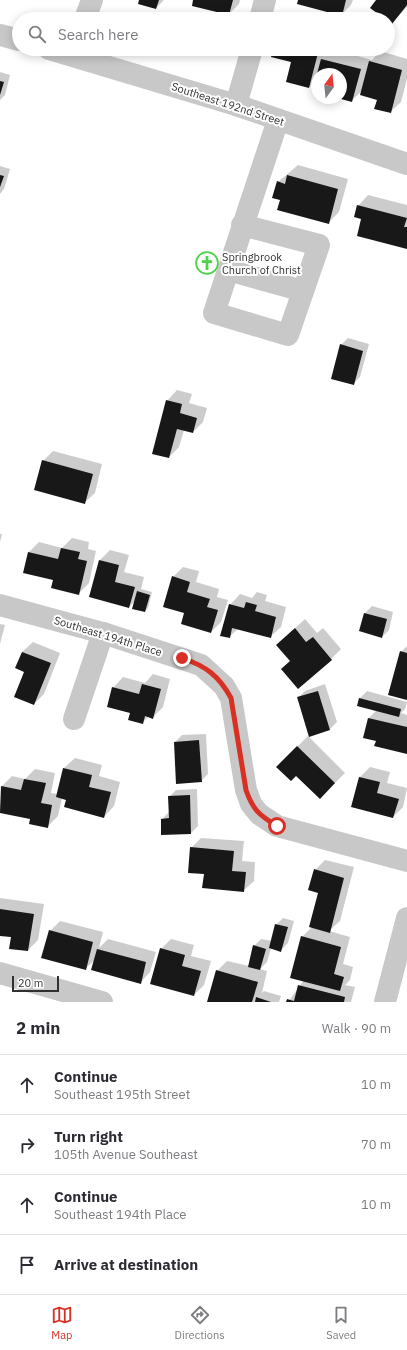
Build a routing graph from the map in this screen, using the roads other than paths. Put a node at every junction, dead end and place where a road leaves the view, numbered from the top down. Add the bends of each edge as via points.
1 (92, 0) edge
2 (266, 0) edge
3 (87, 12) edge
4 (262, 12) edge
5 (0, 34) edge
6 (12, 38) edge
7 (85, 56) edge
8 (250, 56) edge
9 (236, 105) junction
10 (278, 120) junction
11 (407, 164) edge
12 (242, 225) junction
13 (228, 270) junction
14 (303, 291) junction
15 (0, 604) edge
16 (103, 633) junction
17 (74, 719) dead end
18 (407, 861) edge
19 (407, 918) edge
20 (0, 973) edge
21 (102, 1002) edge
22 (385, 1002) edge

1 - 3 street
2 - 4 street
5 - 6 street
7 - 9 street, Southeast 192nd Street
8 - 9 street
9 - 10 street, Southeast 192nd Street
10 - 11 street, Southeast 192nd Street
10 - 12 street
12 - 13 street
12 - 14 street via 319,245
13 - 14 street
13 - 14 street via 214,313 288,335
15 - 16 street, Southeast 194th Place
16 - 17 street
16 - 18 street, Southeast 194th Place via 201,664 224,686 231,698 246,790 251,804 259,814 277,826 299,833
19 - 22 street
20 - 21 street

